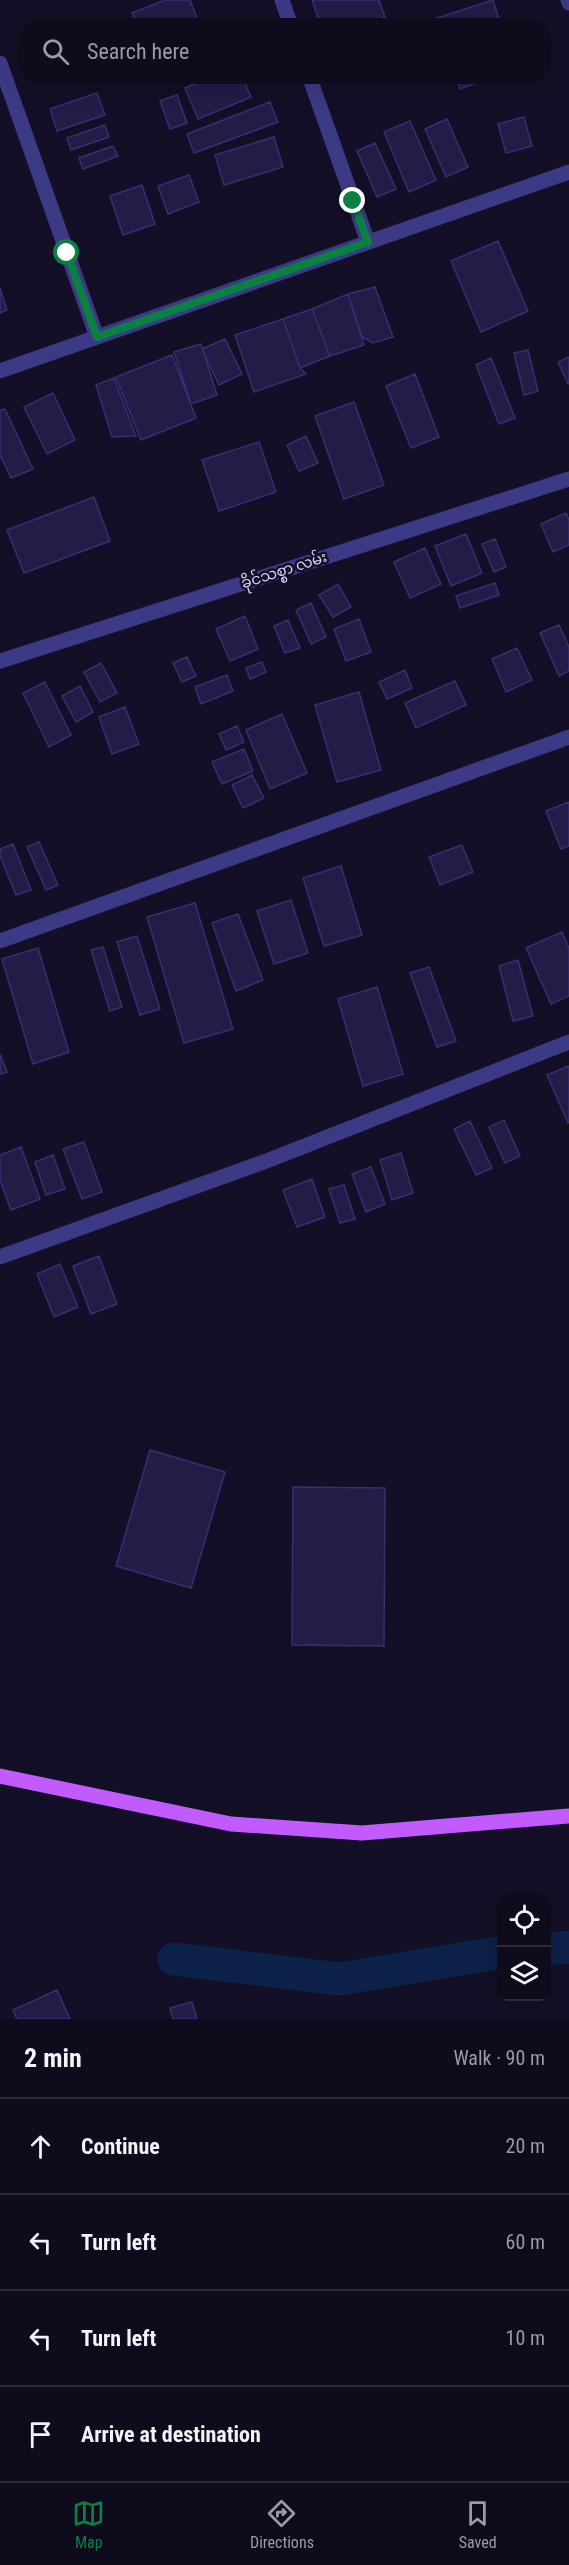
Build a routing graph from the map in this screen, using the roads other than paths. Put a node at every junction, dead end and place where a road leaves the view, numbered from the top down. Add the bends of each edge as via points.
1 (282, 0) edge
2 (288, 18) edge
3 (0, 63) edge
4 (312, 84) edge
5 (569, 172) edge
6 (368, 242) junction
7 (97, 337) junction
8 (0, 371) edge
9 (569, 479) edge
10 (0, 661) edge
11 (569, 737) edge
12 (0, 941) edge
13 (569, 1042) edge
14 (0, 1257) edge
15 (0, 1776) edge
16 (569, 1816) edge

1 - 2 street
3 - 7 street
4 - 6 street
5 - 6 street
6 - 7 street
7 - 8 street
9 - 10 street, ခိုင်သစ္စာ လမ်း
11 - 12 street
13 - 14 street via 269,1160
15 - 16 main road via 243,1825 362,1833

